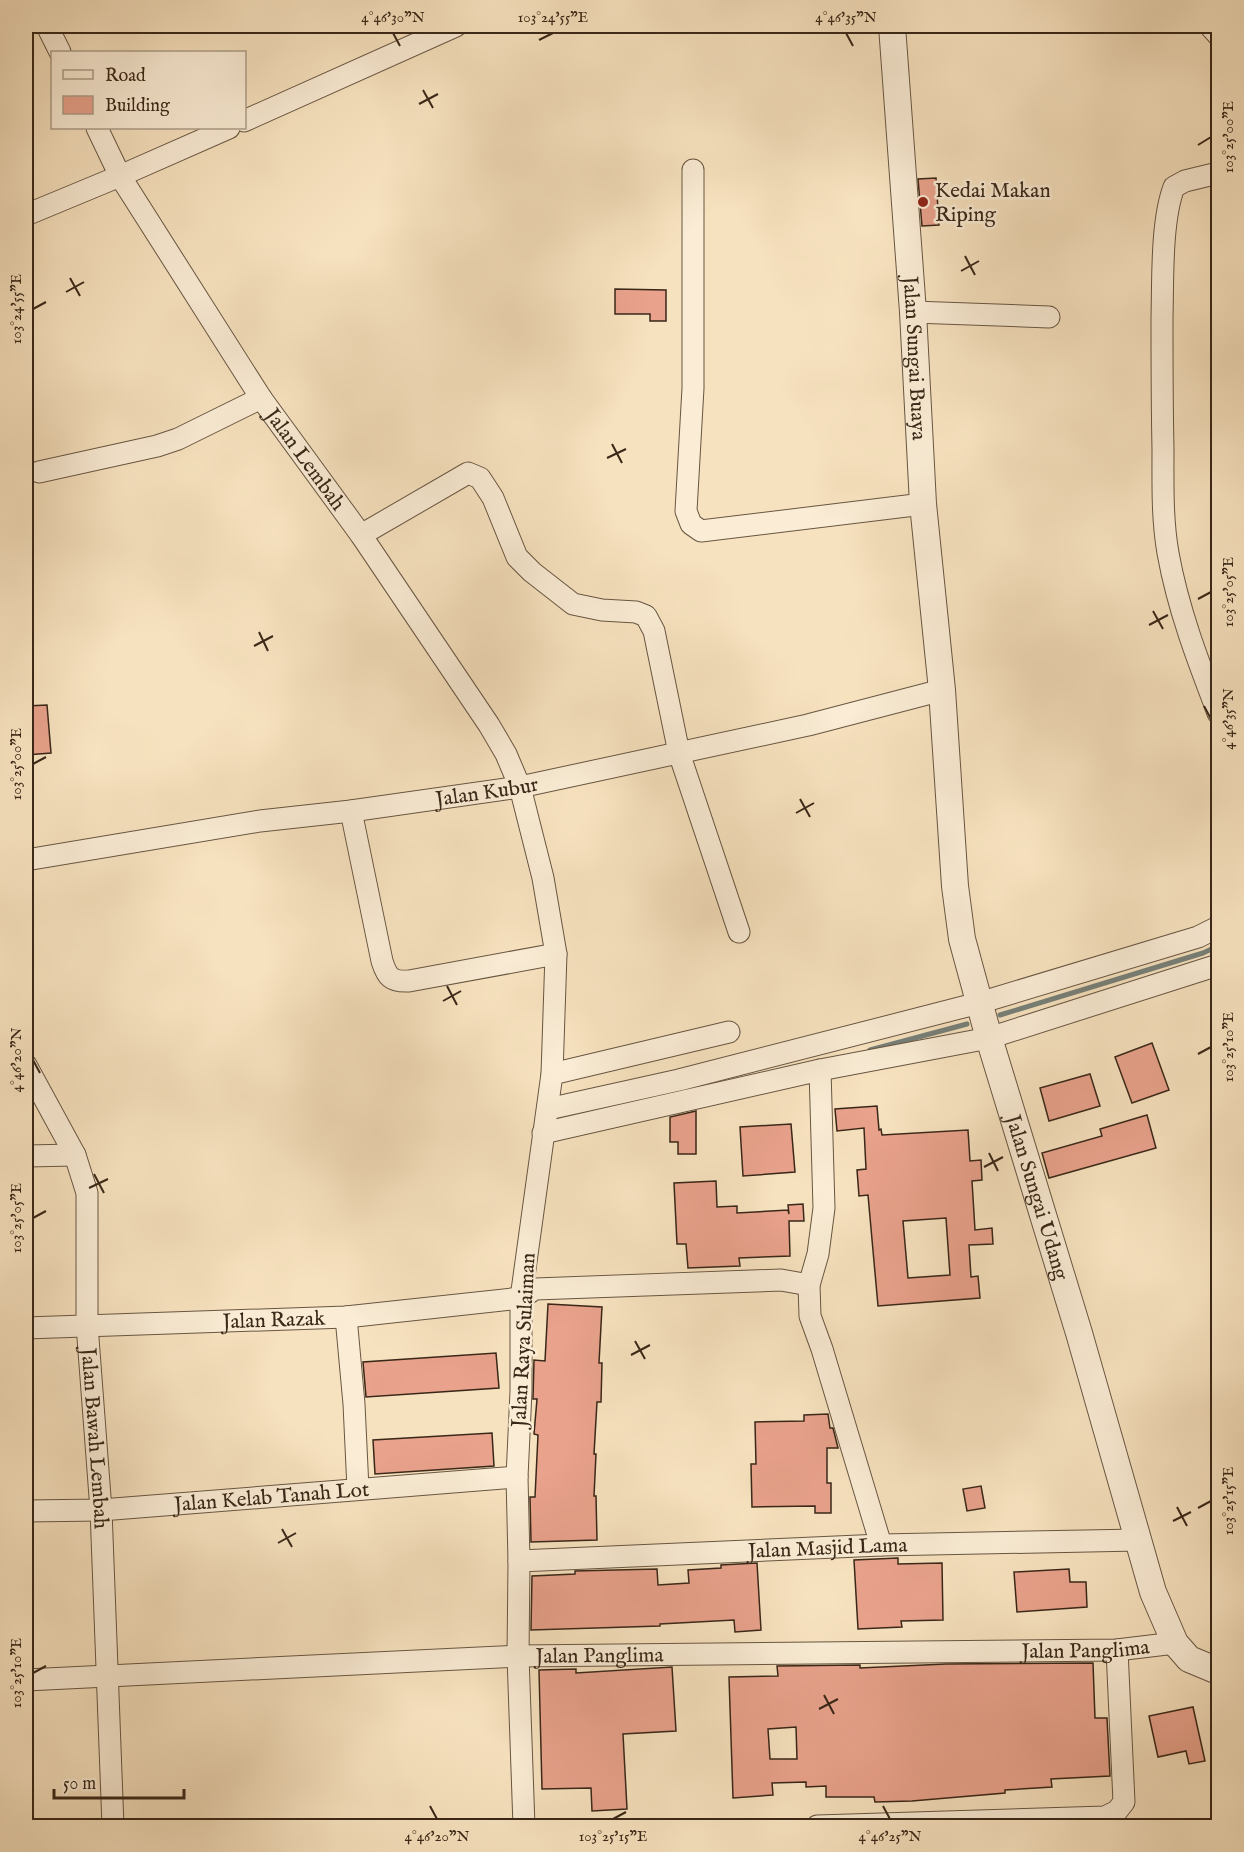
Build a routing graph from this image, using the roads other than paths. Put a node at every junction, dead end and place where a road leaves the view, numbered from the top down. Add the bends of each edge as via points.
1 (47, 26) edge
2 (456, 26) edge
3 (892, 26) edge
4 (1210, 26) edge
5 (1218, 35) edge
6 (60, 51) edge
7 (246, 119) edge
8 (97, 129) edge
9 (227, 129) edge
10 (693, 170) dead end
11 (1218, 173) edge
12 (120, 176) junction
13 (26, 215) edge
14 (913, 312) junction
15 (1049, 317) dead end
16 (261, 398) junction
17 (39, 472) dead end
18 (923, 504) junction
19 (361, 535) junction
20 (942, 690) junction
21 (1218, 713) edge
22 (679, 753) junction
23 (520, 787) junction
24 (351, 811) junction
25 (26, 860) edge
26 (1218, 927) edge
27 (739, 932) dead end
28 (556, 954) junction
29 (1218, 965) edge
30 (979, 1003) junction
31 (729, 1032) dead end
32 (989, 1038) junction
33 (670, 1046) junction
34 (26, 1065) edge
35 (820, 1070) junction
36 (552, 1074) junction
37 (679, 1080) junction
38 (548, 1109) junction
39 (543, 1133) junction
40 (75, 1155) junction
41 (26, 1156) edge
42 (809, 1285) junction
43 (521, 1298) junction
44 (346, 1317) junction
45 (87, 1325) junction
46 (26, 1328) edge
47 (517, 1478) junction
48 (358, 1489) junction
49 (100, 1510) junction
50 (26, 1511) edge
51 (1138, 1540) junction
52 (881, 1545) junction
53 (519, 1561) junction
54 (1175, 1642) junction
55 (1117, 1650) junction
56 (518, 1656) junction
57 (1218, 1671) edge
58 (106, 1677) junction
59 (26, 1680) edge
60 (113, 1827) edge
61 (524, 1827) edge
62 (817, 1827) edge

1 - 6 street
2 - 7 street
3 - 14 street, Jalan Sungai Buaya
4 - 5 street
8 - 12 street, Jalan Lembah
9 - 12 street
10 - 18 street via 693,388 686,511 691,524 701,531
11 - 21 street via 1174,187 1168,201 1162,346 1163,514 1168,552 1192,647
12 - 13 street
12 - 16 street, Jalan Lembah
14 - 15 street
14 - 18 street, Jalan Sungai Buaya
16 - 17 street via 157,446
16 - 19 street, Jalan Lembah
18 - 20 street, Jalan Sungai Buaya
19 - 22 street via 458,478 468,474 480,478 493,498 517,557 532,573 573,604 646,616 654,632
19 - 23 street, Jalan Lembah via 489,725
20 - 22 street, Jalan Kubur
20 - 30 street, Jalan Sungai Udang via 955,886 962,939
22 - 23 street, Jalan Kubur
22 - 27 street
23 - 24 street, Jalan Kubur
23 - 28 street, Jalan Raya Sulaiman via 543,878
24 - 25 street, Jalan Kubur via 260,821
24 - 28 street via 382,961 386,974 397,982
26 - 30 street via 1198,937
28 - 36 street, Jalan Raya Sulaiman
29 - 32 street
30 - 32 street, Jalan Sungai Udang
30 - 37 street
31 - 33 street
32 - 35 street
32 - 51 street, Jalan Sungai Udang
33 - 36 street
33 - 37 street
34 - 40 street, Jalan Bawah Lembah
35 - 39 street
35 - 42 street via 824,1208
36 - 38 street, Jalan Raya Sulaiman
37 - 38 street
38 - 39 street, Jalan Raya Sulaiman
39 - 43 street, Jalan Raya Sulaiman
40 - 41 street
40 - 45 street, Jalan Bawah Lembah via 87,1192
42 - 43 street, Jalan Razak via 781,1280 535,1289
42 - 52 street via 810,1316
43 - 44 street, Jalan Razak
43 - 47 street, Jalan Raya Sulaiman
44 - 45 street, Jalan Razak
44 - 48 street
45 - 46 street, Jalan Razak
45 - 49 street, Jalan Bawah Lembah
47 - 48 street, Jalan Kelab Tanah Lot
47 - 53 street, Jalan Raya Sulaiman
48 - 49 street, Jalan Kelab Tanah Lot
49 - 50 street, Jalan Kelab Tanah Lot
49 - 58 street, Jalan Bawah Lembah
51 - 52 street, Jalan Masjid Lama
51 - 54 street, Jalan Sungai Udang via 1153,1592
52 - 53 street, Jalan Masjid Lama
53 - 56 street, Jalan Raya Sulaiman
54 - 55 street, Jalan Panglima
54 - 57 street, Jalan Sungai Udang via 1189,1659
55 - 56 street, Jalan Panglima
55 - 62 street via 1124,1802 1117,1811 1105,1817
56 - 58 street, Jalan Panglima
56 - 61 street, Jalan Raya Sulaiman
58 - 59 street, Jalan Panglima
58 - 60 street, Jalan Bawah Lembah

